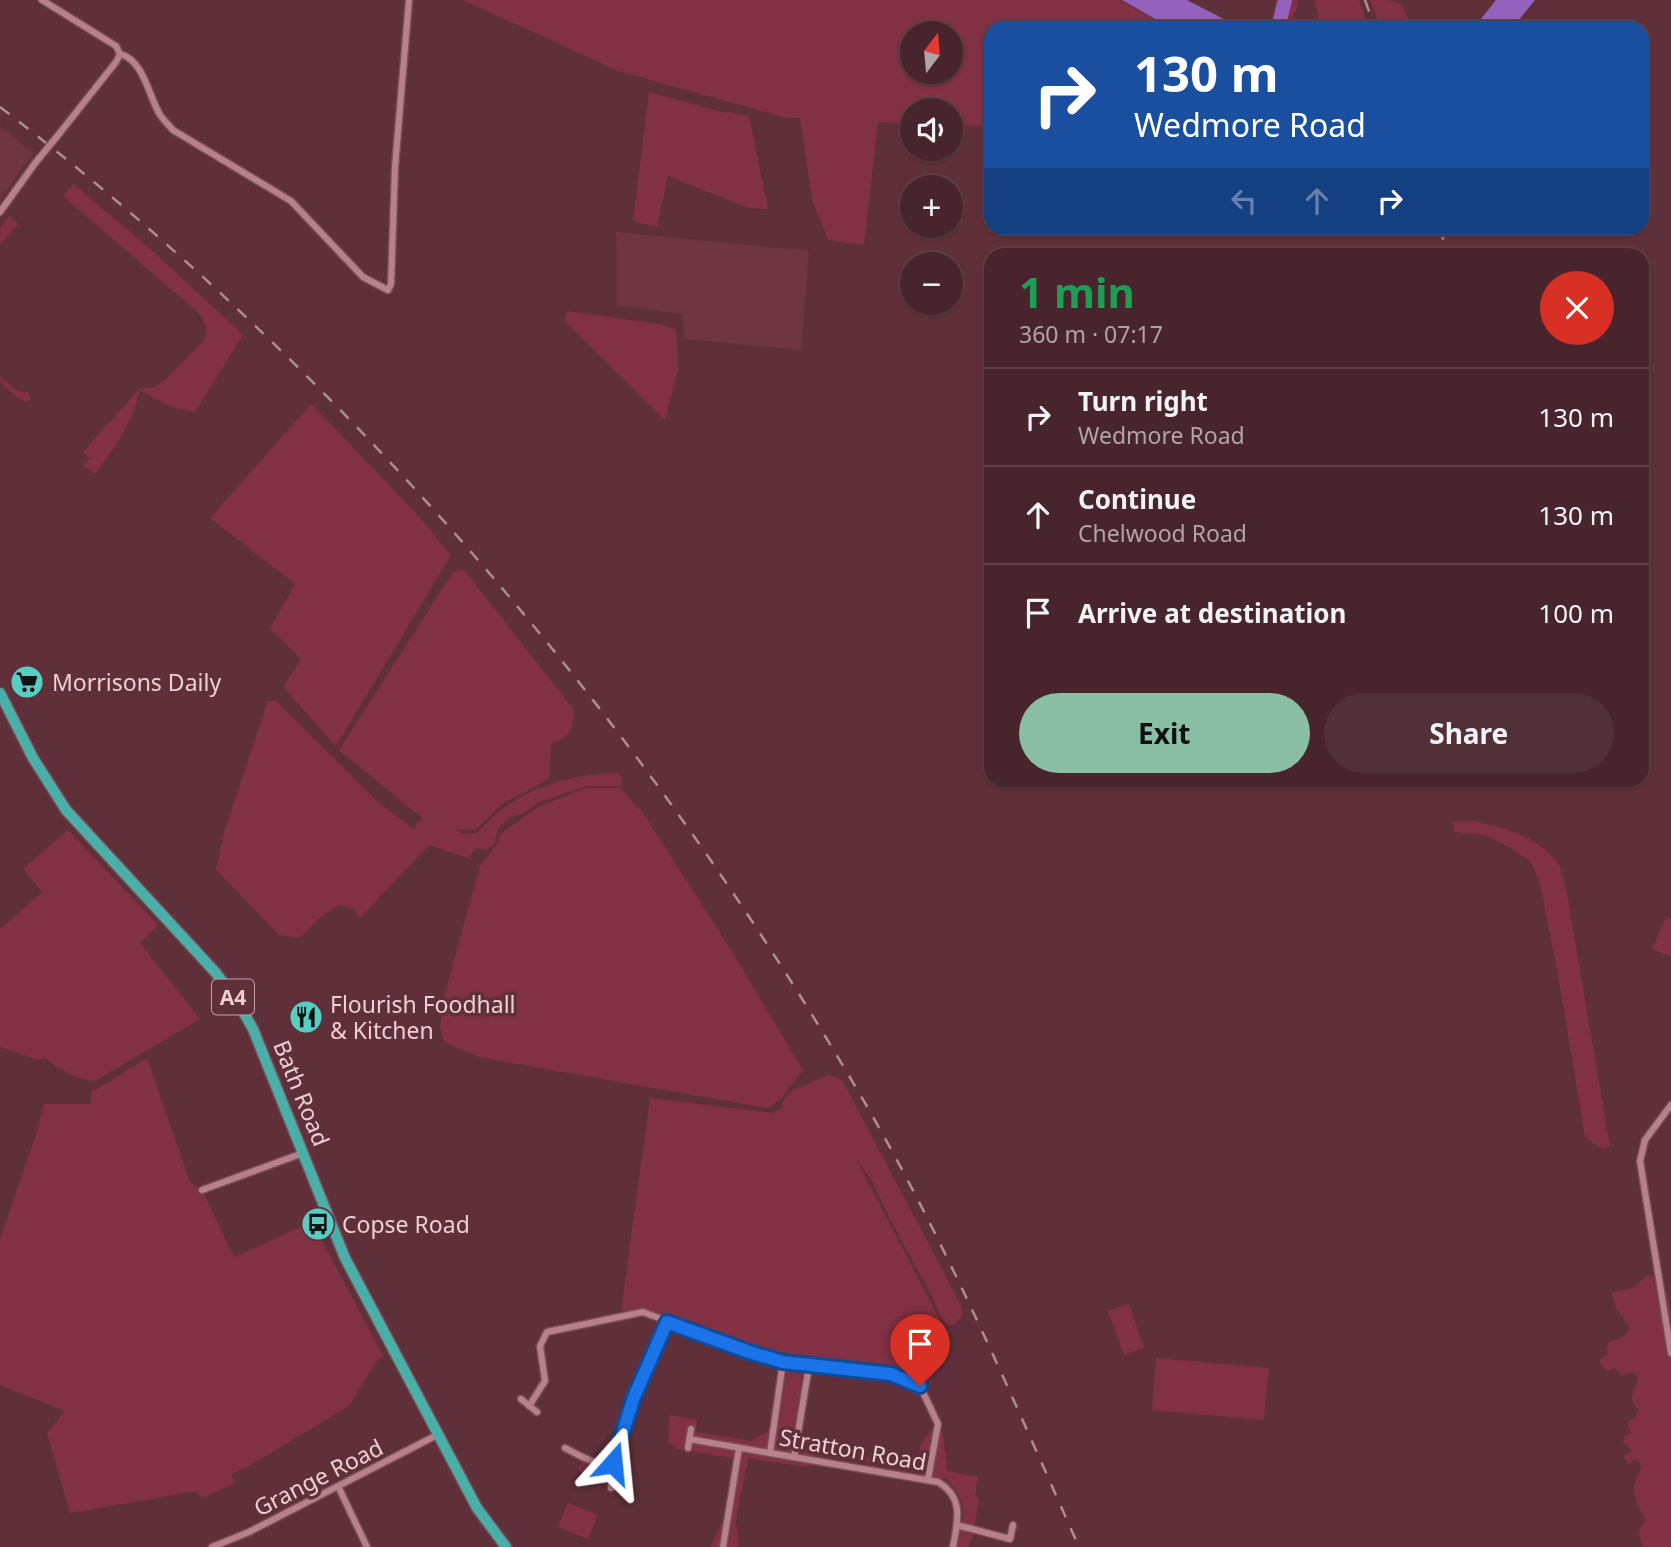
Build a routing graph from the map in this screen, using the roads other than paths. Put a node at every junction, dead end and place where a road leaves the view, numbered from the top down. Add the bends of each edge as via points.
1 (42, 0) edge
2 (409, 0) edge
3 (120, 54) junction
4 (0, 212) edge
5 (0, 693) edge
6 (1671, 1105) edge
7 (303, 1153) junction
8 (202, 1190) dead end
9 (667, 1322) junction
10 (1671, 1353) edge
11 (783, 1362) junction
12 (809, 1366) junction
13 (521, 1399) dead end
14 (529, 1406) junction
15 (537, 1412) dead end
16 (691, 1429) dead end
17 (439, 1434) junction
18 (689, 1439) junction
19 (688, 1447) dead end
20 (565, 1448) dead end
21 (739, 1448) junction
22 (770, 1453) junction
23 (794, 1457) junction
24 (613, 1463) junction
25 (928, 1479) junction
26 (338, 1486) junction
27 (611, 1488) dead end
28 (957, 1525) junction
29 (1013, 1525) dead end
30 (212, 1547) edge
31 (367, 1547) edge
32 (506, 1547) edge
33 (723, 1547) edge
34 (953, 1547) edge

1 - 3 street via 116,46
2 - 3 street via 388,290 363,277 291,201 173,130 160,116 137,65 130,56
3 - 4 street, bridge
5 - 7 highway, Bath Road / A4 via 66,810 237,1001 254,1029
6 - 10 street via 1645,1140 1640,1161
7 - 8 street
7 - 17 highway, Bath Road / A4 via 345,1258
9 - 11 street
9 - 14 street via 643,1312 547,1332 540,1346 545,1381
9 - 24 street via 634,1397
11 - 12 street
11 - 22 street
12 - 23 street
12 - 25 street via 891,1374 920,1386 938,1429
13 - 14 street
14 - 15 street
16 - 18 street
17 - 26 street, Grange Road
17 - 32 highway, Bath Road / A4 via 477,1508
18 - 19 street
18 - 21 street, Stratton Road
20 - 24 street via 594,1461
21 - 22 street, Stratton Road
21 - 33 street
22 - 23 street, Stratton Road
23 - 25 street, Stratton Road
24 - 27 street
25 - 28 street, Stratton Road via 945,1486 955,1498
26 - 30 street, Grange Road
26 - 31 street
28 - 29 street via 1010,1539
28 - 34 street, Stratton Road

